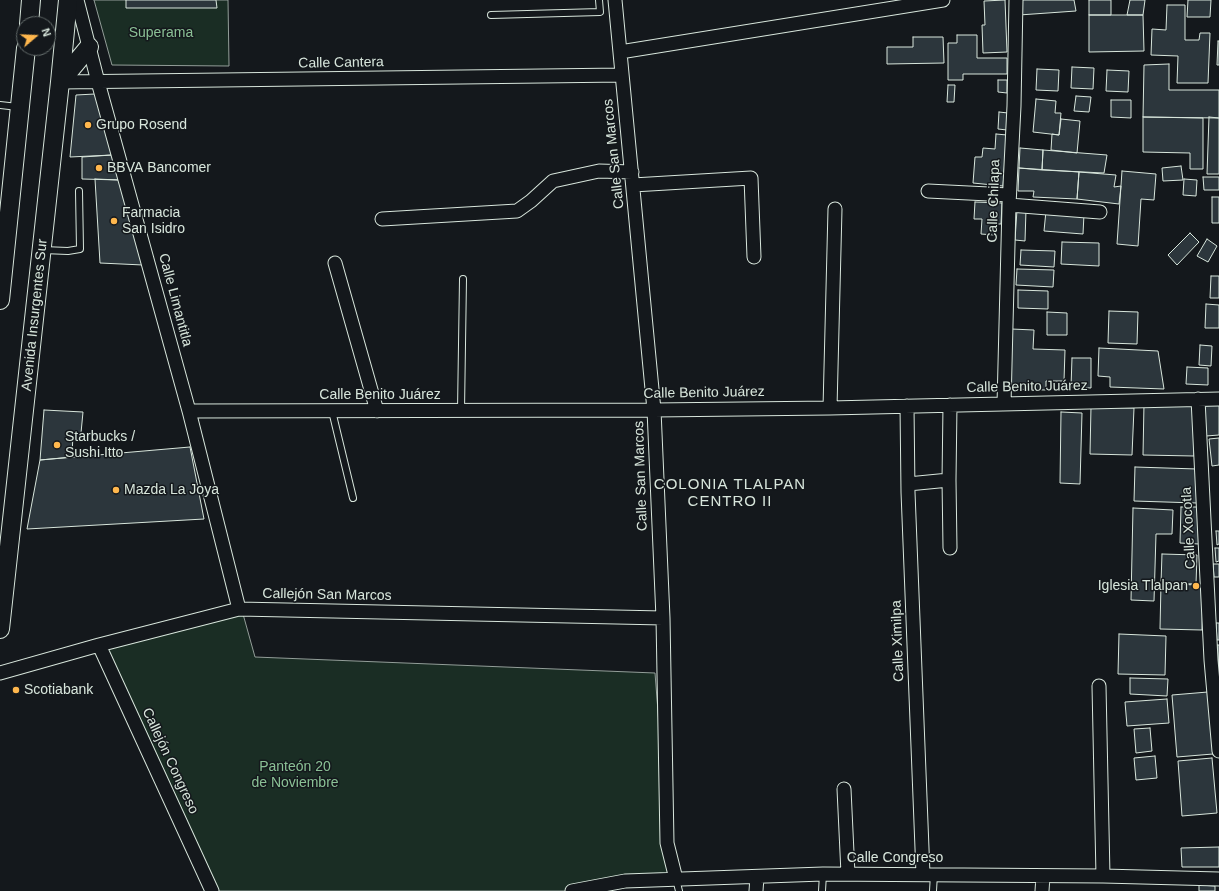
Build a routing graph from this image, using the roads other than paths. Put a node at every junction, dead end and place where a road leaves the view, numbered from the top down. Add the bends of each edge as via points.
1 (31, 0) edge
2 (68, 0) edge
3 (78, 0) edge
4 (599, 0) edge
5 (616, 0) edge
6 (943, 0) edge
7 (1016, 0) edge
8 (491, 15) dead end
9 (30, 16) edge
10 (89, 47) junction
11 (620, 52) junction
12 (25, 56) edge
13 (622, 76) junction
14 (60, 82) junction
15 (98, 82) junction
16 (0, 105) edge
17 (20, 107) junction
18 (632, 178) junction
19 (79, 191) dead end
20 (928, 191) dead end
21 (1009, 200) junction
22 (835, 209) dead end
23 (1100, 212) dead end
24 (382, 219) dead end
25 (42, 250) junction
26 (754, 257) dead end
27 (335, 263) dead end
28 (463, 279) dead end
29 (1, 291) edge
30 (1198, 399) junction
31 (1219, 399) edge
32 (1004, 404) junction
33 (950, 405) junction
34 (907, 406) junction
35 (830, 408) junction
36 (461, 410) junction
37 (654, 410) junction
38 (189, 411) junction
39 (332, 411) junction
40 (377, 411) junction
41 (949, 480) junction
42 (908, 484) junction
43 (353, 498) dead end
44 (950, 548) dead end
45 (239, 609) junction
46 (662, 618) junction
47 (0, 629) edge
48 (99, 645) junction
49 (0, 673) edge
50 (1099, 686) dead end
51 (1219, 751) edge
52 (844, 789) dead end
53 (822, 874) junction
54 (848, 874) junction
55 (929, 874) junction
56 (757, 876) junction
57 (1043, 876) junction
58 (1103, 876) junction
59 (1219, 879) edge
60 (678, 885) edge
61 (212, 891) edge
62 (572, 891) edge
63 (756, 891) edge
64 (822, 891) edge
65 (933, 891) edge
66 (1042, 891) edge

1 - 9 main road
2 - 14 main road, Avenida Insurgentes Sur
3 - 10 street, Calle Limantitla
4 - 8 lane via 600,12
5 - 11 street, Calle San Marcos
6 - 11 street
7 - 21 street, Calle Chilapa
10 - 14 main road
10 - 15 street, Calle Limantitla
11 - 13 street, Calle San Marcos
12 - 17 main road
13 - 15 street, Calle Cantera
13 - 18 street, Calle San Marcos
14 - 15 street, Calle Cantera
14 - 25 main road, Avenida Insurgentes Sur
15 - 38 street, Calle Limantitla
16 - 17 lane
17 - 29 main road
18 - 24 street via 599,171 553,181 517,211
18 - 26 street via 751,178
18 - 37 street, Calle San Marcos
19 - 25 lane via 80,249
20 - 21 street
21 - 23 street
21 - 32 street, Calle Chilapa
22 - 35 street
25 - 47 main road, Avenida Insurgentes Sur
27 - 40 street
28 - 36 lane
30 - 31 street, Calle Benito Juárez
30 - 32 street, Calle Benito Juárez
30 - 51 street, Calle Xocotla
32 - 33 street, Calle Benito Juárez
33 - 34 street, Calle Benito Juárez
33 - 41 street
34 - 35 street, Calle Benito Juárez
34 - 42 street, Calle Ximilpa
35 - 37 street, Calle Benito Juárez
36 - 37 street, Calle Benito Juárez
36 - 40 street, Calle Benito Juárez
37 - 46 street, Calle San Marcos
38 - 39 street, Calle Benito Juárez
38 - 45 street, Calle Limantitla
39 - 40 street, Calle Benito Juárez
39 - 43 lane
41 - 42 street
41 - 44 street
42 - 55 street, Calle Ximilpa
45 - 46 street, Callejón San Marcos
45 - 48 street, Callejón San Marcos
46 - 60 street, Calle San Marcos via 667,843
48 - 49 street, Callejón San Marcos
48 - 61 street, Callejón Congreso
50 - 58 street
52 - 54 street
53 - 54 street, Calle Congreso
53 - 56 street, Calle Congreso
53 - 64 lane
54 - 55 street, Calle Congreso
55 - 57 street, Calle Congreso
55 - 65 lane
56 - 60 street, Calle Congreso
56 - 63 street
57 - 58 street, Calle Congreso
57 - 66 street
58 - 59 street, Calle Congreso
60 - 62 street, Calle Congreso via 625,881

